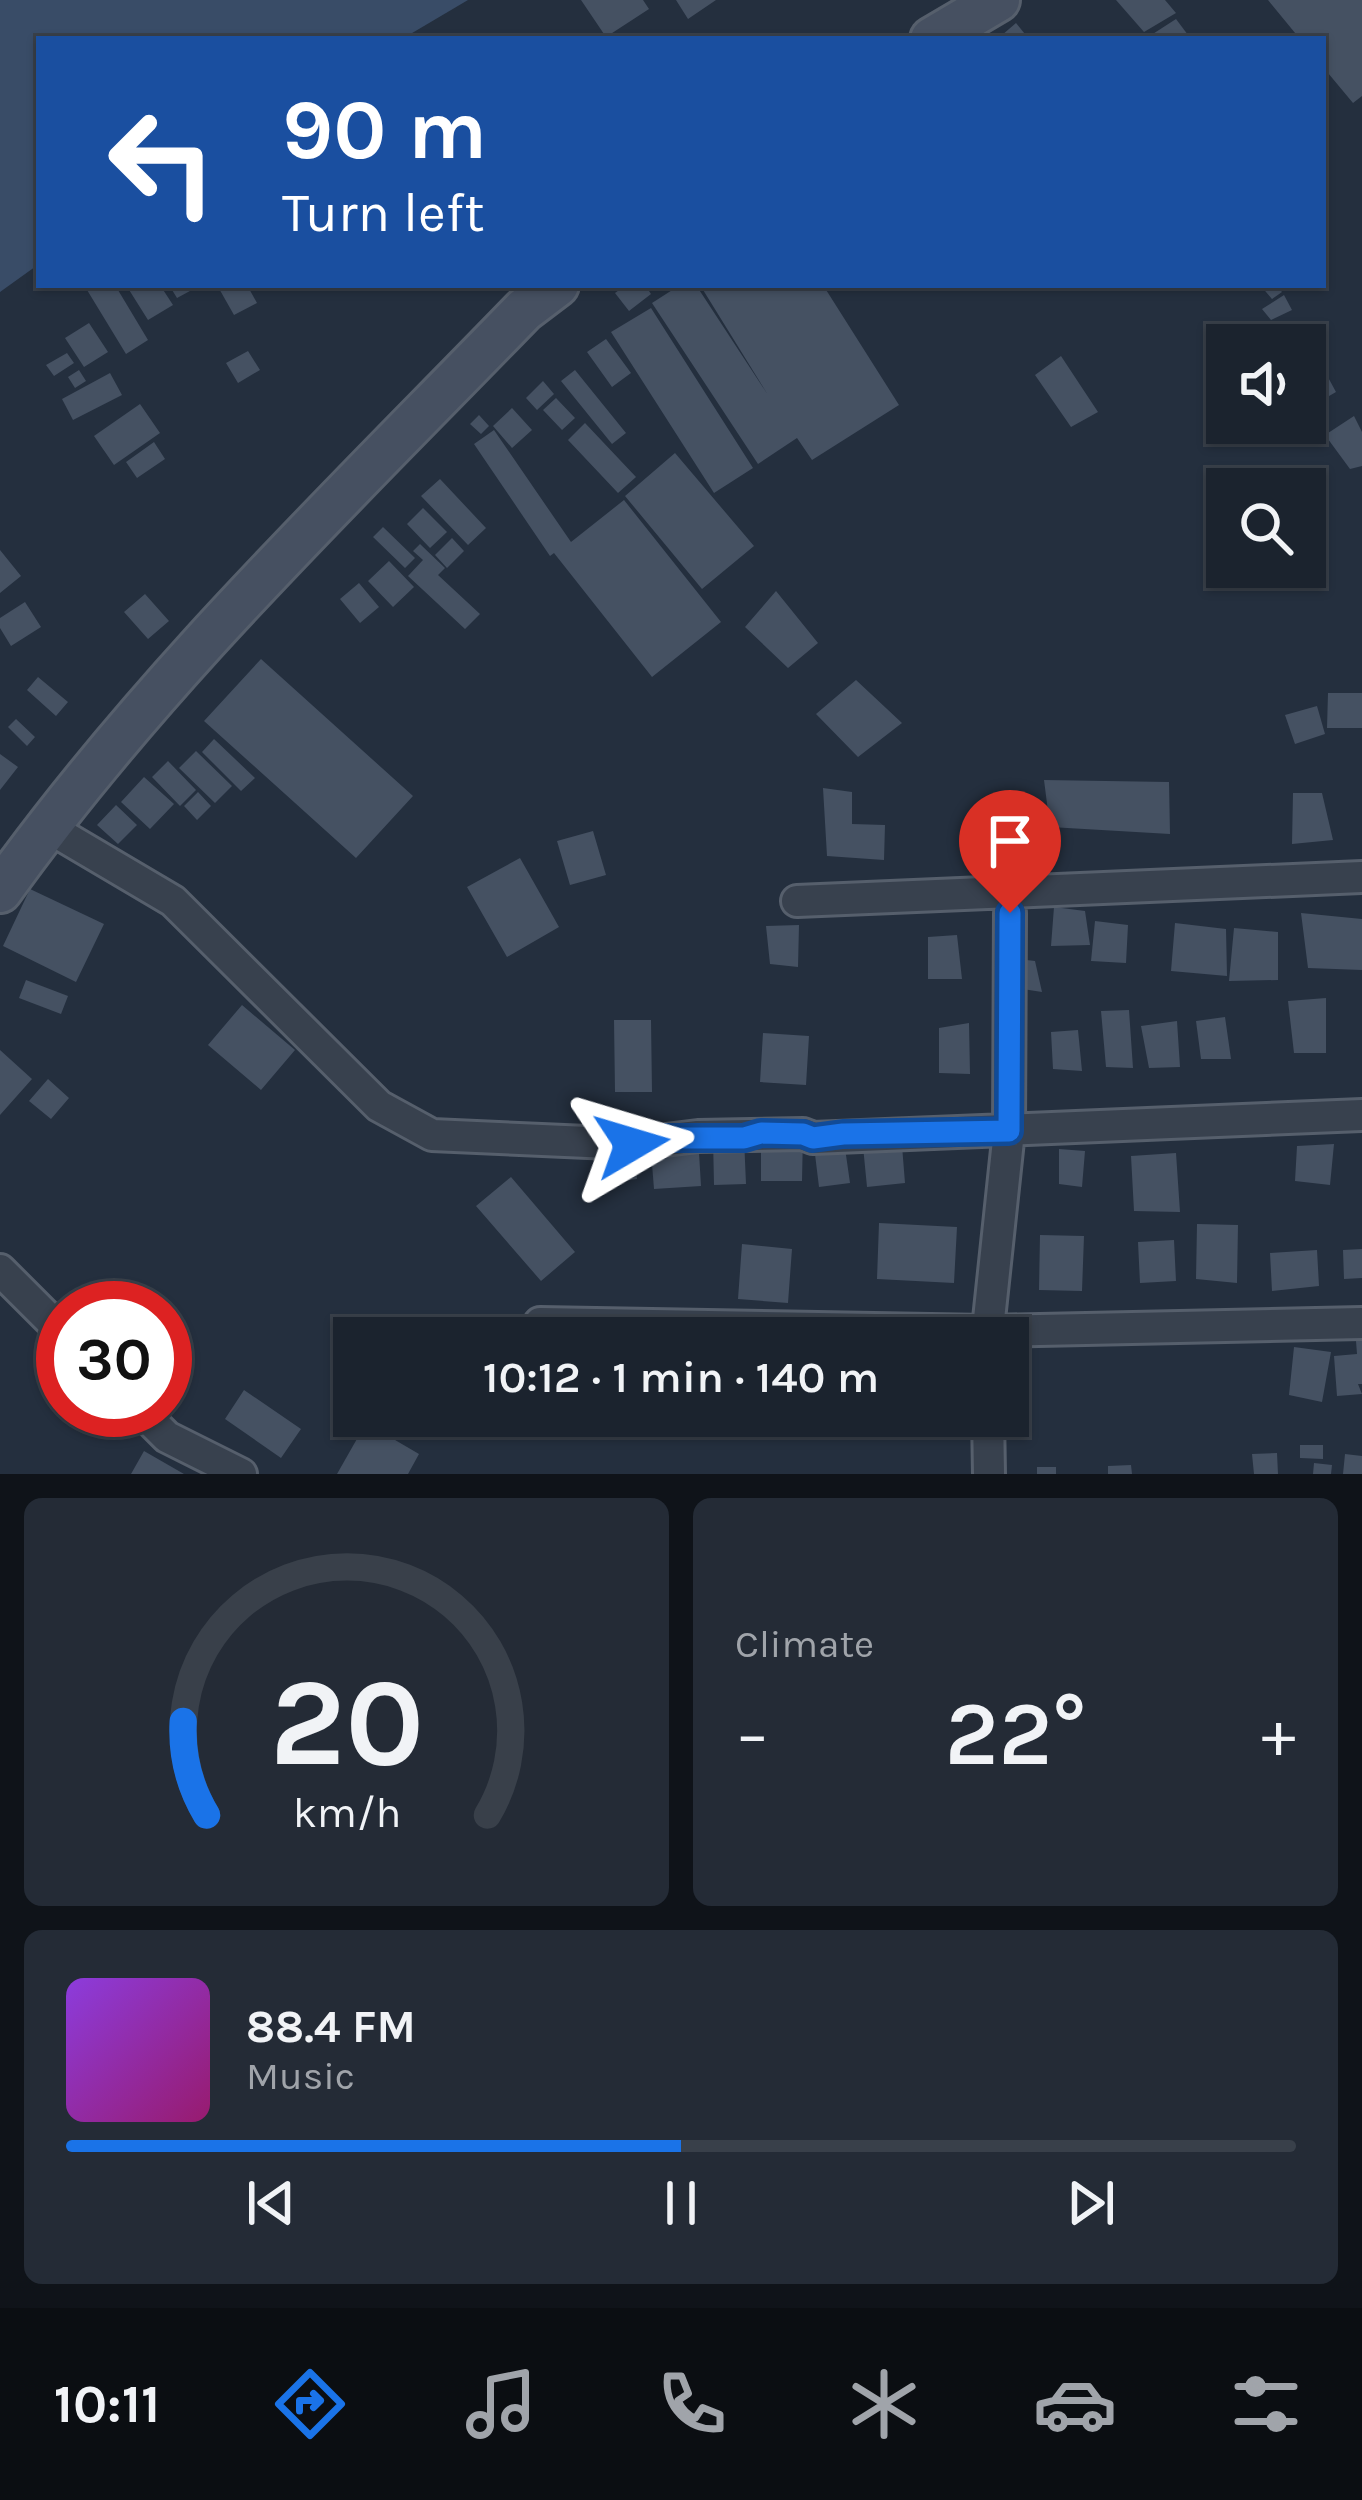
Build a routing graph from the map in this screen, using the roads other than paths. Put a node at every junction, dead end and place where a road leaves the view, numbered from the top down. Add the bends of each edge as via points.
1 (998, 0) edge
2 (937, 36) edge
3 (553, 288) edge
4 (46, 826) junction
5 (1362, 877) edge
6 (0, 891) edge
7 (797, 901) dead end
8 (1010, 913) dead end
9 (1362, 1115) edge
10 (1009, 1131) junction
11 (0, 1270) edge
12 (36, 1306) edge
13 (989, 1317) edge
14 (1362, 1323) edge
15 (1029, 1333) edge
16 (167, 1437) edge
17 (988, 1437) edge
18 (241, 1474) edge
19 (989, 1474) edge

1 - 2 street
3 - 4 street via 200,645
4 - 6 street
4 - 10 street via 173,901 379,1106 432,1135 632,1144 761,1133
5 - 7 street
8 - 10 street
9 - 10 street
10 - 13 street
11 - 12 street
14 - 15 street
16 - 18 street
17 - 19 street

